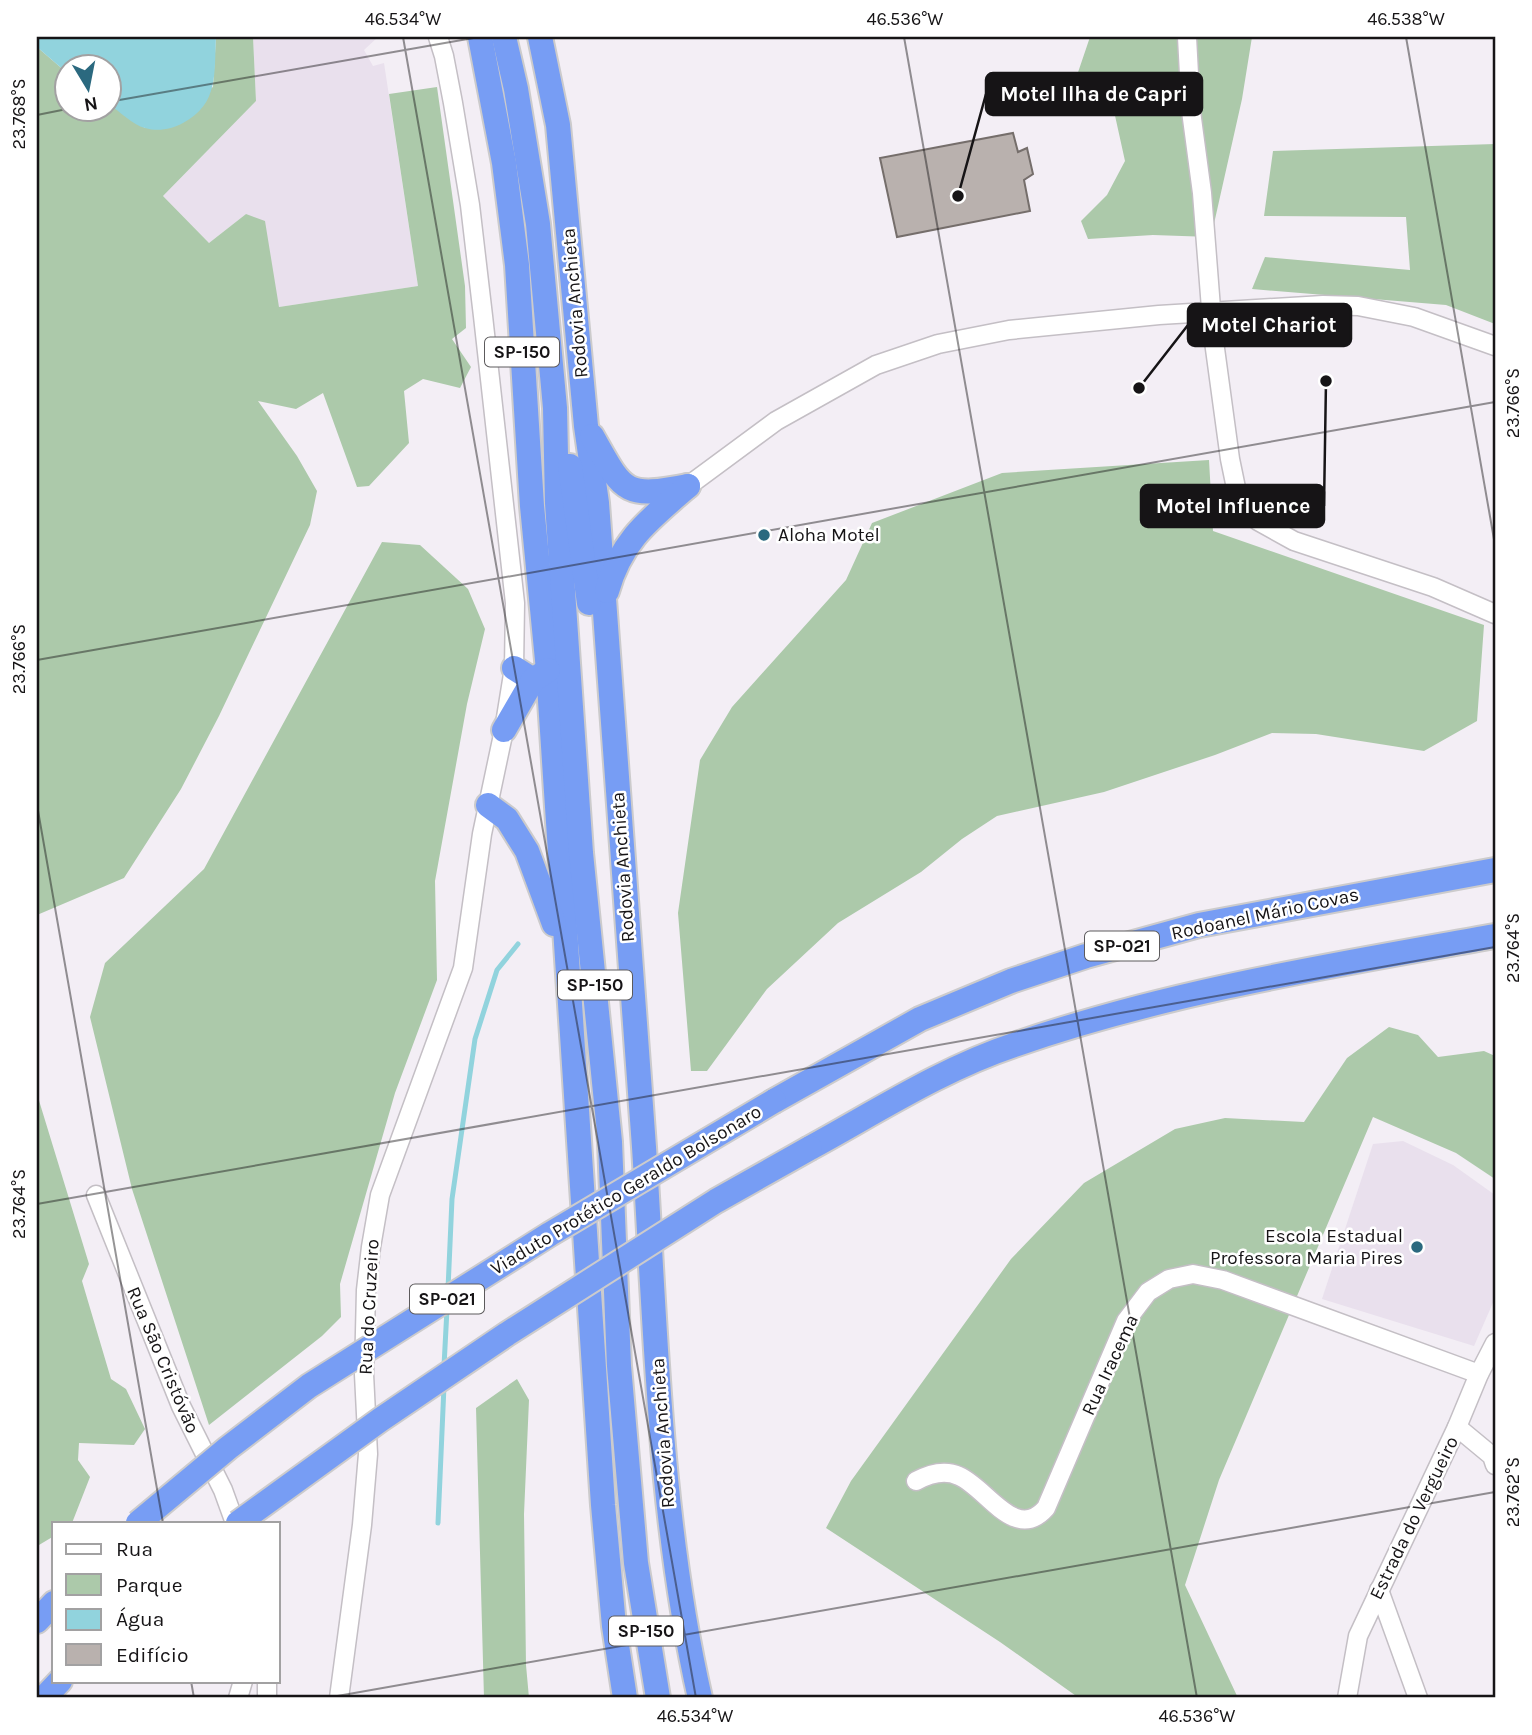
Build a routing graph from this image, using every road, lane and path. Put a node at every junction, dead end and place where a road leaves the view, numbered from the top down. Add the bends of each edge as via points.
1 (438, 37) edge
2 (480, 37) edge
3 (504, 37) edge
4 (540, 37) edge
5 (1187, 37) edge
6 (1213, 313) junction
7 (1495, 346) edge
8 (555, 408) junction
9 (586, 426) junction
10 (688, 486) junction
11 (604, 606) junction
12 (1495, 614) edge
13 (532, 673) junction
14 (611, 695) junction
15 (505, 730) joint
16 (488, 805) junction
17 (1495, 870) edge
18 (1495, 936) edge
19 (567, 979) junction
20 (774, 1101) joint
21 (96, 1195) dead end
22 (1495, 1343) edge
23 (1479, 1374) junction
24 (1457, 1427) junction
25 (1494, 1459) edge
26 (916, 1481) dead end
27 (139, 1522) edge
28 (237, 1522) edge
29 (238, 1522) edge
30 (1379, 1590) junction
31 (52, 1605) edge
32 (37, 1621) edge
33 (339, 1698) edge
34 (625, 1698) edge
35 (658, 1698) edge
36 (700, 1698) edge
37 (1347, 1698) edge
38 (1418, 1698) edge

1 - 13 street via 453,103 480,288 515,603
2 - 13 highway, SP-150 via 504,163 517,265 532,506
3 - 8 highway, Rodovia Anchieta / SP-150 via 538,224
4 - 9 highway, Rodovia Anchieta / SP-150 via 558,125
5 - 6 street
6 - 7 street via 1358,306 1415,317
6 - 10 street via 1009,330 938,344 876,365 824,393 776,421
6 - 12 street via 1236,488 1258,521 1294,541 1433,587
8 - 14 highway via 566,442 594,635
8 - 35 highway, Rodovia Anchieta / SP-150 via 580,840 610,1142 622,1404 636,1563
9 - 10 highway via 618,479 628,487 645,493
9 - 11 highway, Rodovia Anchieta / SP-150
10 - 11 highway via 628,543 612,575
11 - 14 highway, Rodovia Anchieta / SP-150
13 - 15 highway
13 - 19 highway, SP-150
14 - 36 highway, Rodovia Anchieta / SP-150 via 667,1498
15 - 16 street, Rua do Cruzeiro
16 - 19 highway via 507,820 527,851 553,919
16 - 33 street, Rua do Cruzeiro via 463,968 380,1195 371,1247 364,1374 368,1454
17 - 20 highway, Rodoanel Mário Covas / SP-021 via 1199,925 1074,960 920,1019
18 - 29 highway, bridge via 1176,998 1012,1045 943,1075 716,1200 507,1334
19 - 34 highway, SP-150 via 603,1505
20 - 27 highway, Viaduto Protético Geraldo Bolsonaro / SP-021, bridge via 550,1234 309,1386
21 - 28 street, Rua São Cristóvão via 181,1406
22 - 23 street, Estrada do Vergueiro
23 - 24 street, Estrada do Vergueiro
23 - 26 street, Rua Iracema via 1223,1280 1193,1274 1169,1279 1148,1292 1126,1321 1039,1517 1013,1518 959,1476 944,1472
24 - 25 street
24 - 30 street, Estrada do Vergueiro
30 - 37 street, Estrada do Vergueiro via 1357,1636
30 - 38 street
31 - 32 highway

